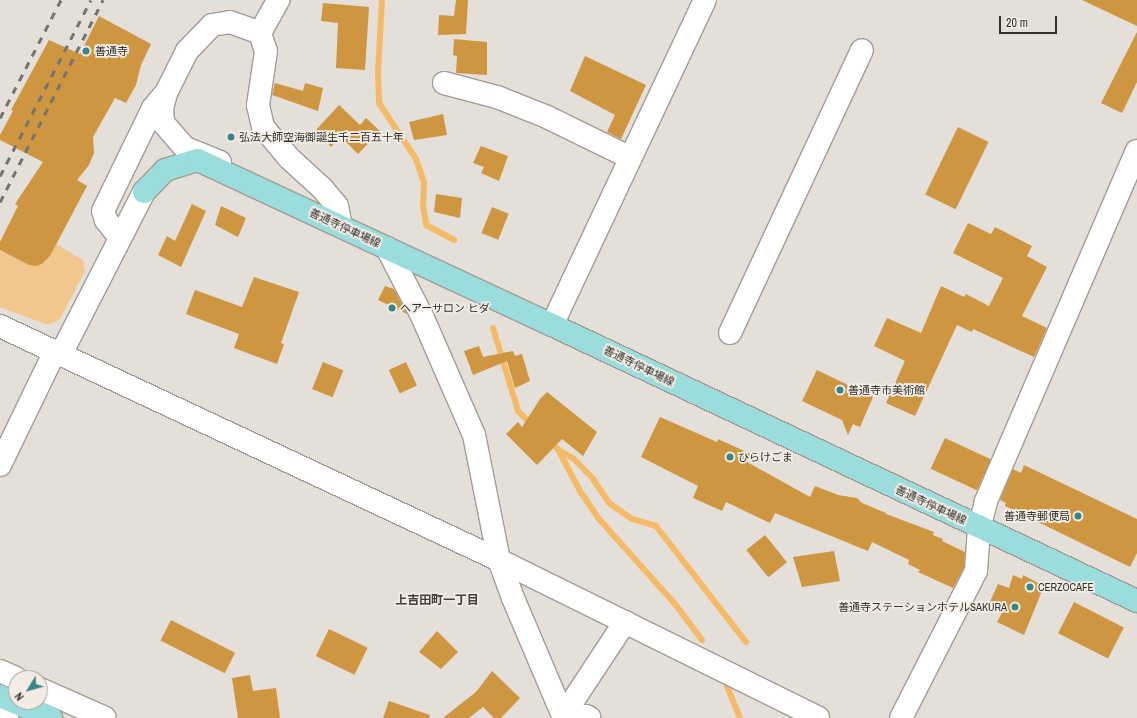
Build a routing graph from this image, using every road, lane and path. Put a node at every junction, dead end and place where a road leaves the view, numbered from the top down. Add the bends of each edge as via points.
1 (278, 0) edge
2 (705, 0) edge
3 (260, 33) junction
4 (862, 50) dead end
5 (444, 83) dead end
6 (166, 93) junction
7 (1137, 151) edge
8 (631, 158) junction
9 (304, 172) junction
10 (231, 176) junction
11 (144, 192) joint
12 (289, 202) junction
13 (341, 226) junction
14 (120, 238) junction
15 (387, 248) junction
16 (552, 325) junction
17 (0, 326) edge
18 (730, 333) dead end
19 (58, 353) junction
20 (0, 465) edge
21 (979, 528) junction
22 (499, 560) junction
23 (1137, 601) edge
24 (625, 622) junction
25 (48, 692) edge
26 (0, 696) edge
27 (0, 715) edge
28 (46, 716) edge
29 (564, 717) edge
30 (7, 718) edge
31 (105, 718) edge
32 (590, 718) edge
33 (818, 718) edge
34 (901, 718) edge

1 - 3 street
2 - 8 street
3 - 6 street via 230,22 212,25 188,51
3 - 9 street via 266,50 258,105 263,127
4 - 18 street
5 - 8 street via 497,97 540,114
6 - 10 street via 162,109 166,128 185,148 221,163
6 - 14 street via 153,108 103,211 106,220
7 - 21 street via 986,501
8 - 16 street
9 - 12 street via 305,189
9 - 13 street via 337,206
10 - 11 main road, 善通寺停車場線 via 198,160 165,170
10 - 12 main road, 善通寺停車場線
11 - 14 street
12 - 13 main road, 善通寺停車場線
13 - 15 main road, 善通寺停車場線
14 - 19 street
15 - 16 main road, 善通寺停車場線
15 - 22 street via 422,316 474,435
16 - 21 main road, 善通寺停車場線
17 - 19 street
19 - 20 street
19 - 22 street
21 - 23 main road, 善通寺停車場線
21 - 34 street via 976,571
22 - 24 street
22 - 29 street
24 - 29 street
24 - 33 street
25 - 31 street
26 - 28 main road
27 - 30 street
29 - 32 street

